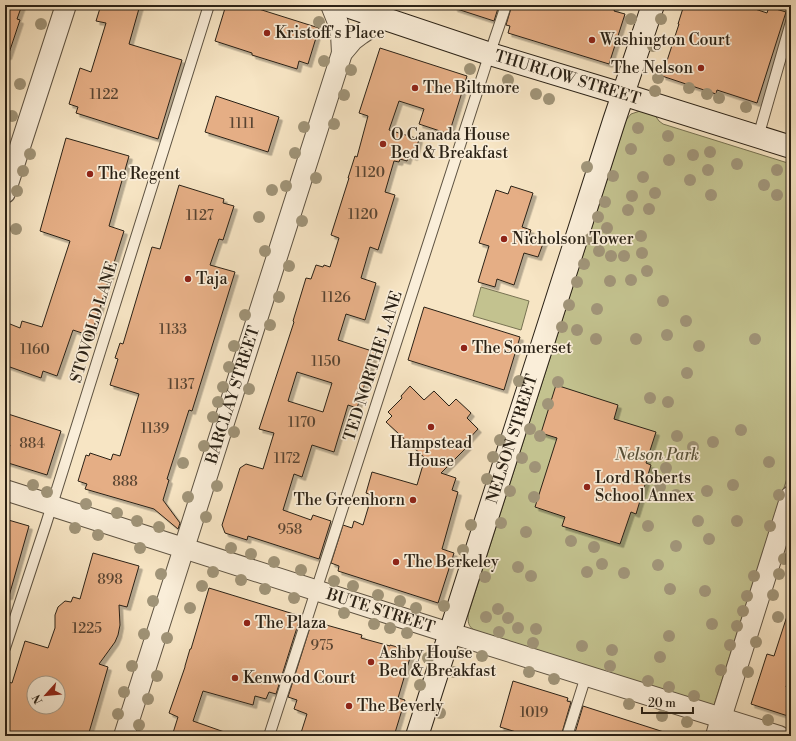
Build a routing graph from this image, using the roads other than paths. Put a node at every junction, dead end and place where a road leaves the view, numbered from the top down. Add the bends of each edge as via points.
1 (66, 5) edge
2 (209, 5) edge
3 (331, 5) edge
4 (506, 5) edge
5 (653, 5) edge
6 (353, 6) edge
7 (385, 18) junction
8 (791, 22) edge
9 (342, 54) junction
10 (490, 54) junction
11 (622, 94) junction
12 (758, 137) junction
13 (791, 147) edge
14 (5, 193) edge
15 (5, 490) edge
16 (791, 496) edge
17 (50, 505) junction
18 (184, 548) junction
19 (316, 590) junction
20 (450, 633) junction
21 (5, 648) edge
22 (586, 676) junction
23 (718, 727) edge
24 (124, 736) edge
25 (269, 736) edge
26 (417, 736) edge
27 (567, 736) edge
28 (779, 736) edge

1 - 14 street
2 - 17 lane, STOVOLD LANE
3 - 9 street, BARCLAY STREET via 341,34
4 - 10 lane, TED NORTHE LANE
5 - 11 street, NELSON STREET
6 - 7 street, THURLOW STREET
7 - 9 street, BARCLAY STREET via 353,40
7 - 10 street, THURLOW STREET
8 - 12 lane
9 - 18 street, BARCLAY STREET
10 - 11 street, THURLOW STREET
10 - 19 lane, TED NORTHE LANE
11 - 12 street, THURLOW STREET
11 - 20 street, NELSON STREET
12 - 13 street, THURLOW STREET
15 - 17 street, BUTE STREET
16 - 23 street
17 - 18 street, BUTE STREET
17 - 21 lane, STOVOLD LANE
18 - 19 street, BUTE STREET
18 - 24 street, BARCLAY STREET
19 - 20 street, BUTE STREET
19 - 25 lane, TED NORTHE LANE
20 - 22 street, BUTE STREET
20 - 26 street, NELSON STREET
22 - 23 street, BUTE STREET
22 - 27 lane
23 - 28 street, BUTE STREET

